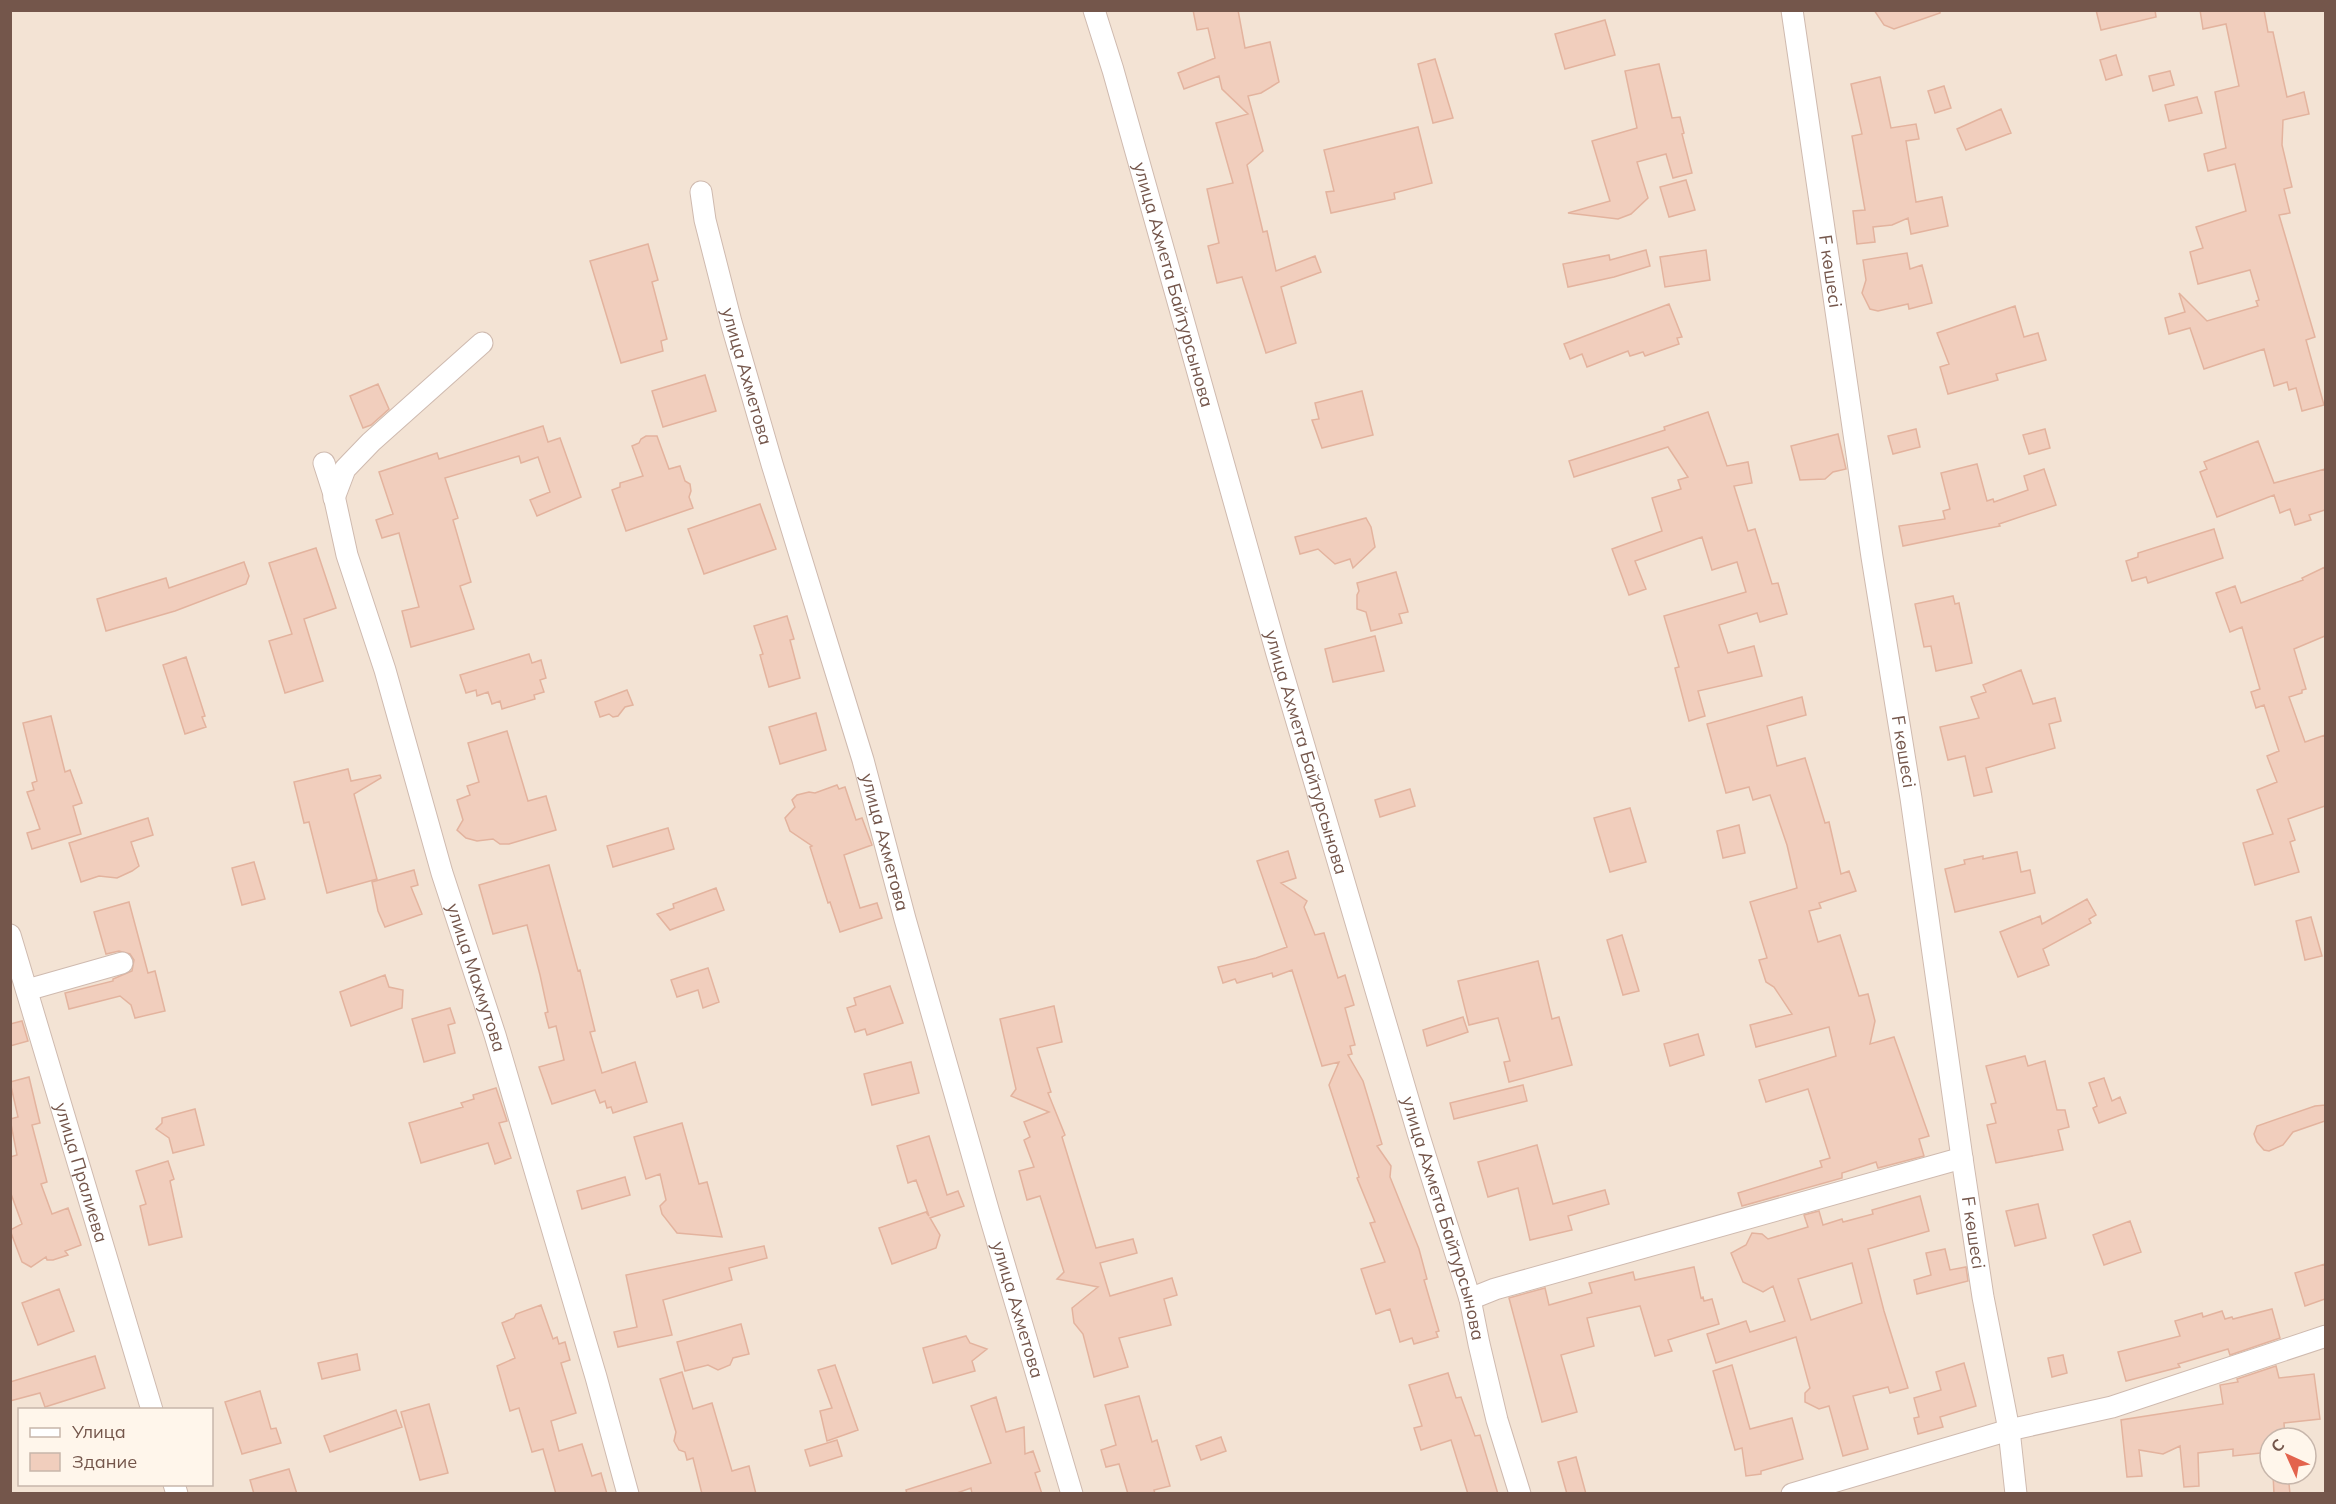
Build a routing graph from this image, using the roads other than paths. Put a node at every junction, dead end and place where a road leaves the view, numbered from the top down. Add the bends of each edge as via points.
1 (1094, 10) edge
2 (1792, 10) edge
3 (701, 192) dead end
4 (482, 343) dead end
5 (324, 463) dead end
6 (334, 498) junction
7 (10, 935) edge
8 (122, 963) dead end
9 (27, 990) junction
10 (1962, 1158) junction
11 (1470, 1299) junction
12 (2325, 1336) edge
13 (151, 1408) edge
14 (2009, 1430) junction
15 (628, 1494) edge
16 (1072, 1494) edge
17 (1520, 1494) edge
18 (1792, 1494) edge
19 (2016, 1494) edge

1 - 11 street, улица Ахмета Байтурсынова via 1277,654
2 - 10 street, F көшесі
3 - 16 street, улица Ахметова via 731,322 863,759 904,919
4 - 6 street via 345,469
5 - 6 street, улица Махмутова
6 - 15 street, улица Махмутова via 347,555 495,1035
7 - 9 street, улица Пралиева
8 - 9 street
9 - 13 street, улица Пралиева
10 - 11 street via 1636,1248
10 - 14 street, F көшесі
11 - 17 street, улица Ахмета Байтурсынова via 1497,1420
12 - 14 street via 2112,1407
14 - 18 street
14 - 19 street, F көшесі

